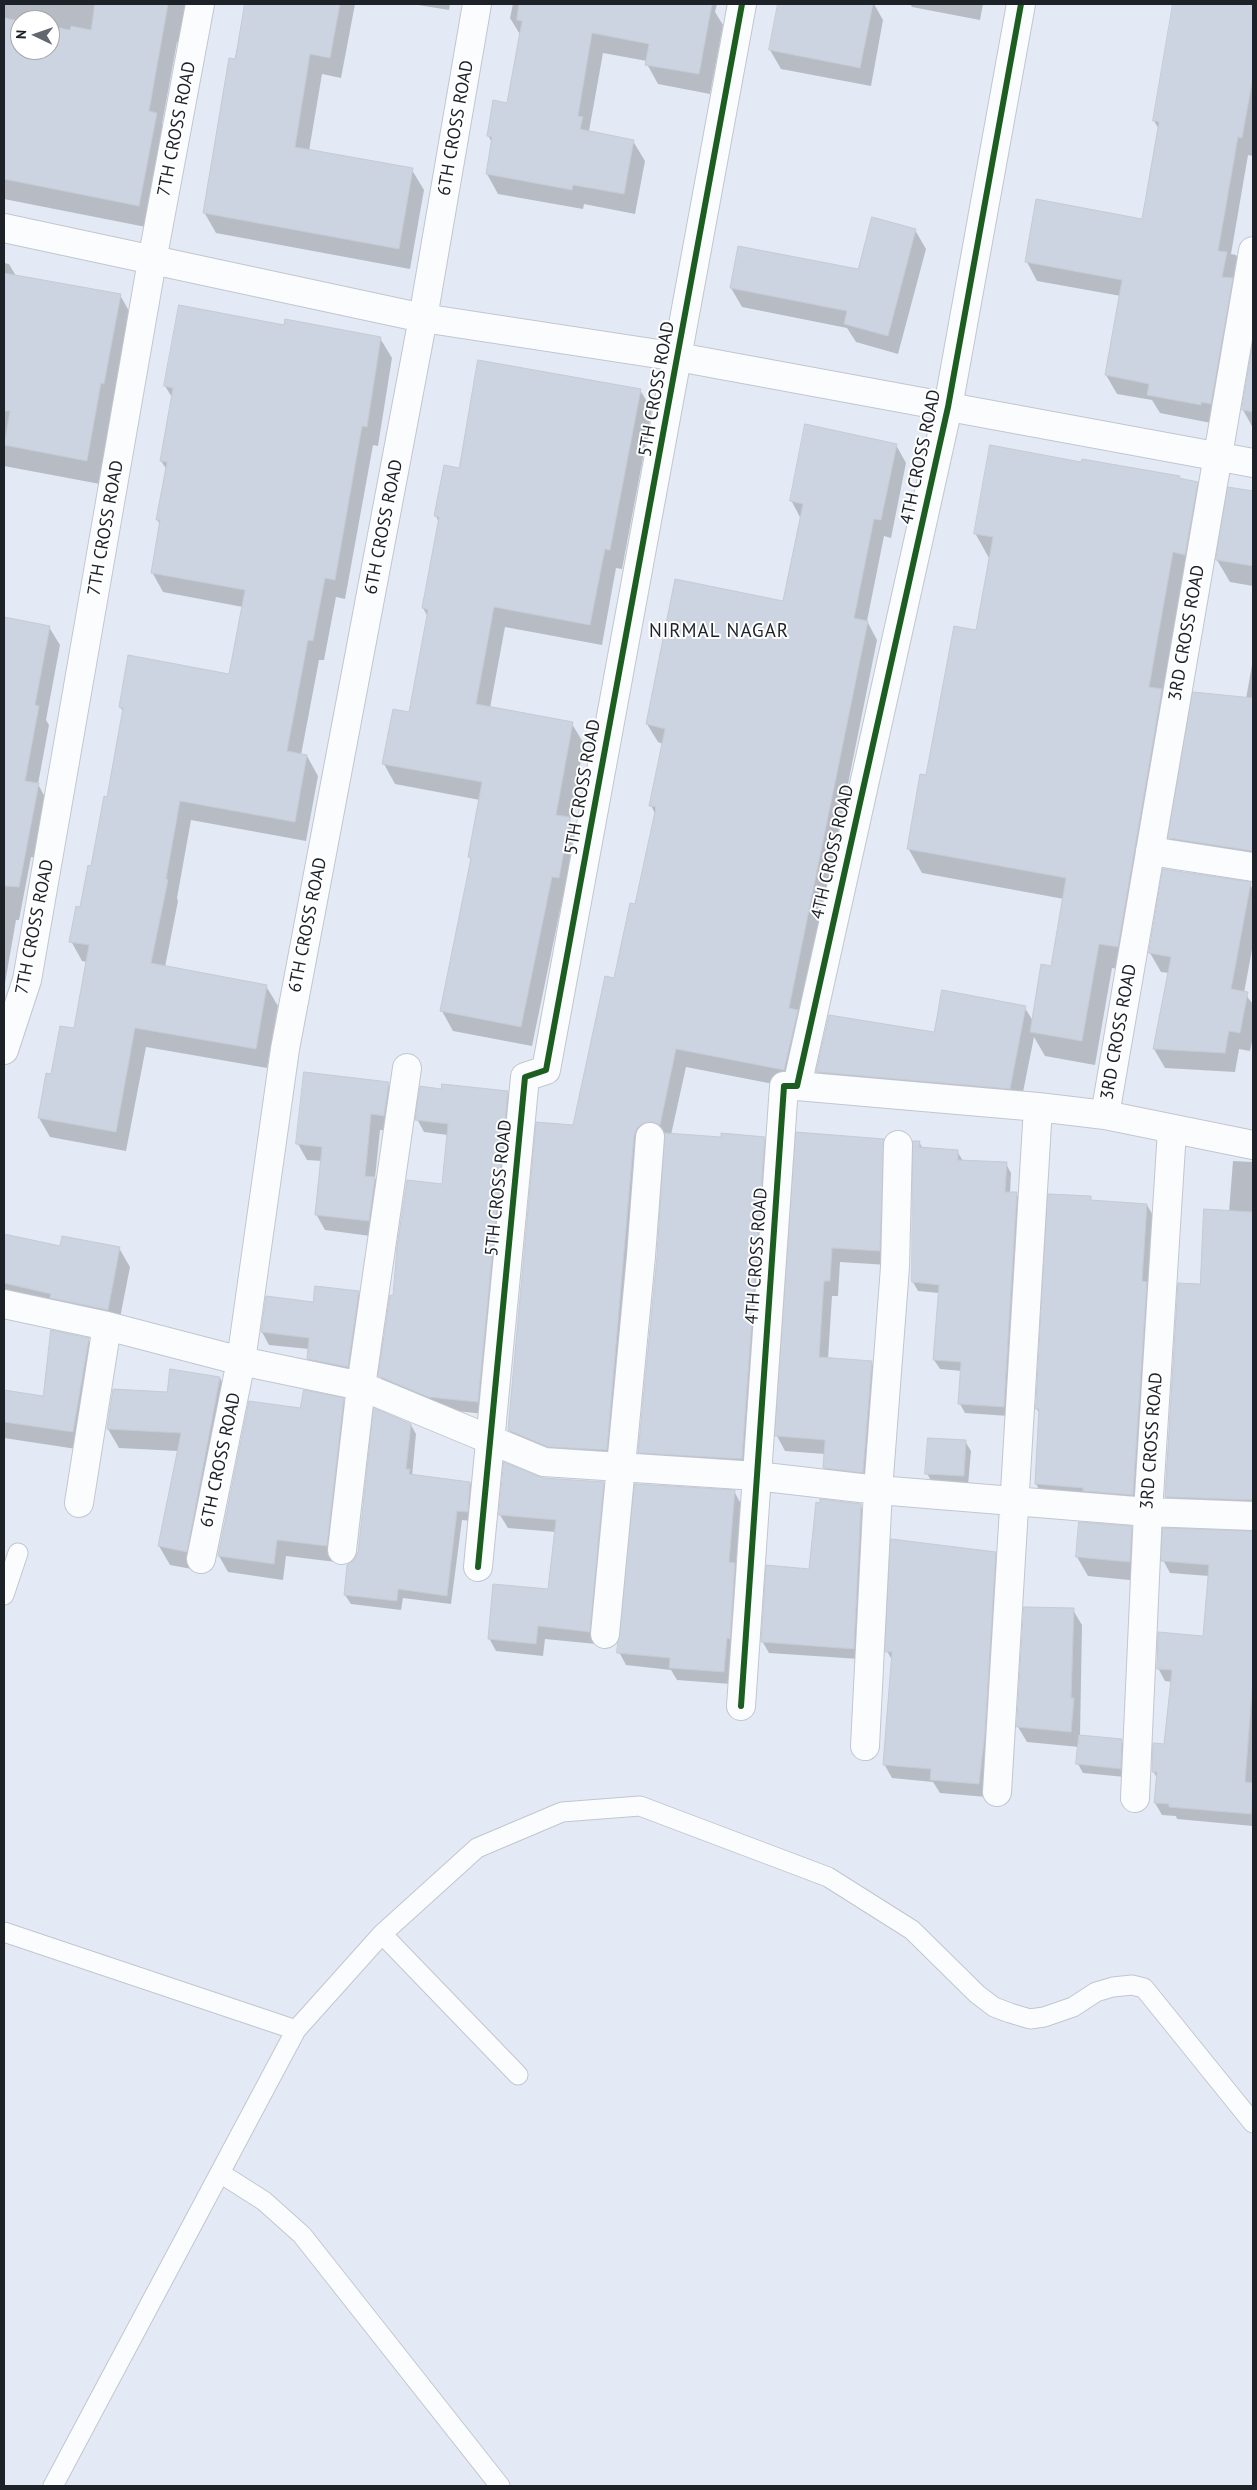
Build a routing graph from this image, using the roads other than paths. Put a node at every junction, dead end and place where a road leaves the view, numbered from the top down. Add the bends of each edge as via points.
1 (200, 4) edge
2 (477, 4) edge
3 (742, 4) edge
4 (1021, 4) edge
5 (4, 228) edge
6 (1253, 251) edge
7 (152, 261) junction
8 (423, 318) junction
9 (678, 357) junction
10 (948, 407) junction
11 (1217, 456) junction
12 (1253, 463) edge
13 (1150, 851) junction
14 (1253, 867) edge
15 (4, 1050) edge
16 (407, 1068) dead end
17 (797, 1086) junction
18 (1038, 1107) junction
19 (1105, 1116) junction
20 (1172, 1130) junction
21 (650, 1137) dead end
22 (898, 1144) dead end
23 (1253, 1145) edge
24 (4, 1304) edge
25 (107, 1326) junction
26 (241, 1361) junction
27 (361, 1386) junction
28 (490, 1439) junction
29 (621, 1466) junction
30 (756, 1476) junction
31 (878, 1490) junction
32 (1013, 1501) junction
33 (79, 1503) dead end
34 (1148, 1512) junction
35 (1253, 1516) edge
36 (342, 1550) dead end
37 (18, 1552) dead end
38 (201, 1559) dead end
39 (478, 1567) dead end
40 (4, 1595) edge
41 (605, 1634) dead end
42 (741, 1706) dead end
43 (865, 1746) dead end
44 (998, 1792) dead end
45 (1135, 1798) dead end
46 (4, 1933) edge
47 (382, 1934) junction
48 (296, 2030) junction
49 (518, 2075) dead end
50 (1253, 2123) edge
51 (220, 2173) junction
52 (53, 2486) edge
53 (500, 2486) edge

1 - 7 street, 7TH CROSS ROAD
2 - 8 street, 6TH CROSS ROAD
3 - 9 street, 5TH CROSS ROAD
4 - 10 street, 4TH CROSS ROAD
5 - 7 street
6 - 11 street, 3RD CROSS ROAD
7 - 8 street
7 - 15 street, 7TH CROSS ROAD via 27,980
8 - 9 street
8 - 26 street, 6TH CROSS ROAD via 285,1049
9 - 10 street
9 - 28 street, 5TH CROSS ROAD via 546,1070 525,1076
10 - 11 street
10 - 17 street, 4TH CROSS ROAD
11 - 12 street
11 - 13 street, 3RD CROSS ROAD
13 - 14 street
13 - 19 street, 3RD CROSS ROAD
16 - 27 street
17 - 18 street
17 - 30 street, 4TH CROSS ROAD via 784,1086
18 - 19 street
18 - 32 street
19 - 20 street, 3RD CROSS ROAD
20 - 23 street
20 - 34 street, 3RD CROSS ROAD
21 - 29 street
22 - 31 street via 895,1267
24 - 25 street
25 - 26 street
25 - 33 street
26 - 27 street
26 - 38 street, 6TH CROSS ROAD
27 - 28 street
27 - 36 street
28 - 29 street via 544,1462
28 - 39 street, 5TH CROSS ROAD
29 - 30 street
29 - 41 street
30 - 31 street
30 - 42 street, 4TH CROSS ROAD
31 - 32 street
31 - 43 street
32 - 34 street
32 - 44 street
34 - 35 street
34 - 45 street, 3RD CROSS ROAD
37 - 40 lane
46 - 48 lane
47 - 48 lane
47 - 49 lane
47 - 50 lane via 476,1848 562,1812 640,1806 828,1877 912,1930 977,1994 994,2007 1010,2013 1030,2019 1044,2018 1073,2007 1096,1992 1132,1985 1144,1988
48 - 51 lane
51 - 52 lane
51 - 53 lane via 264,2201 302,2235

